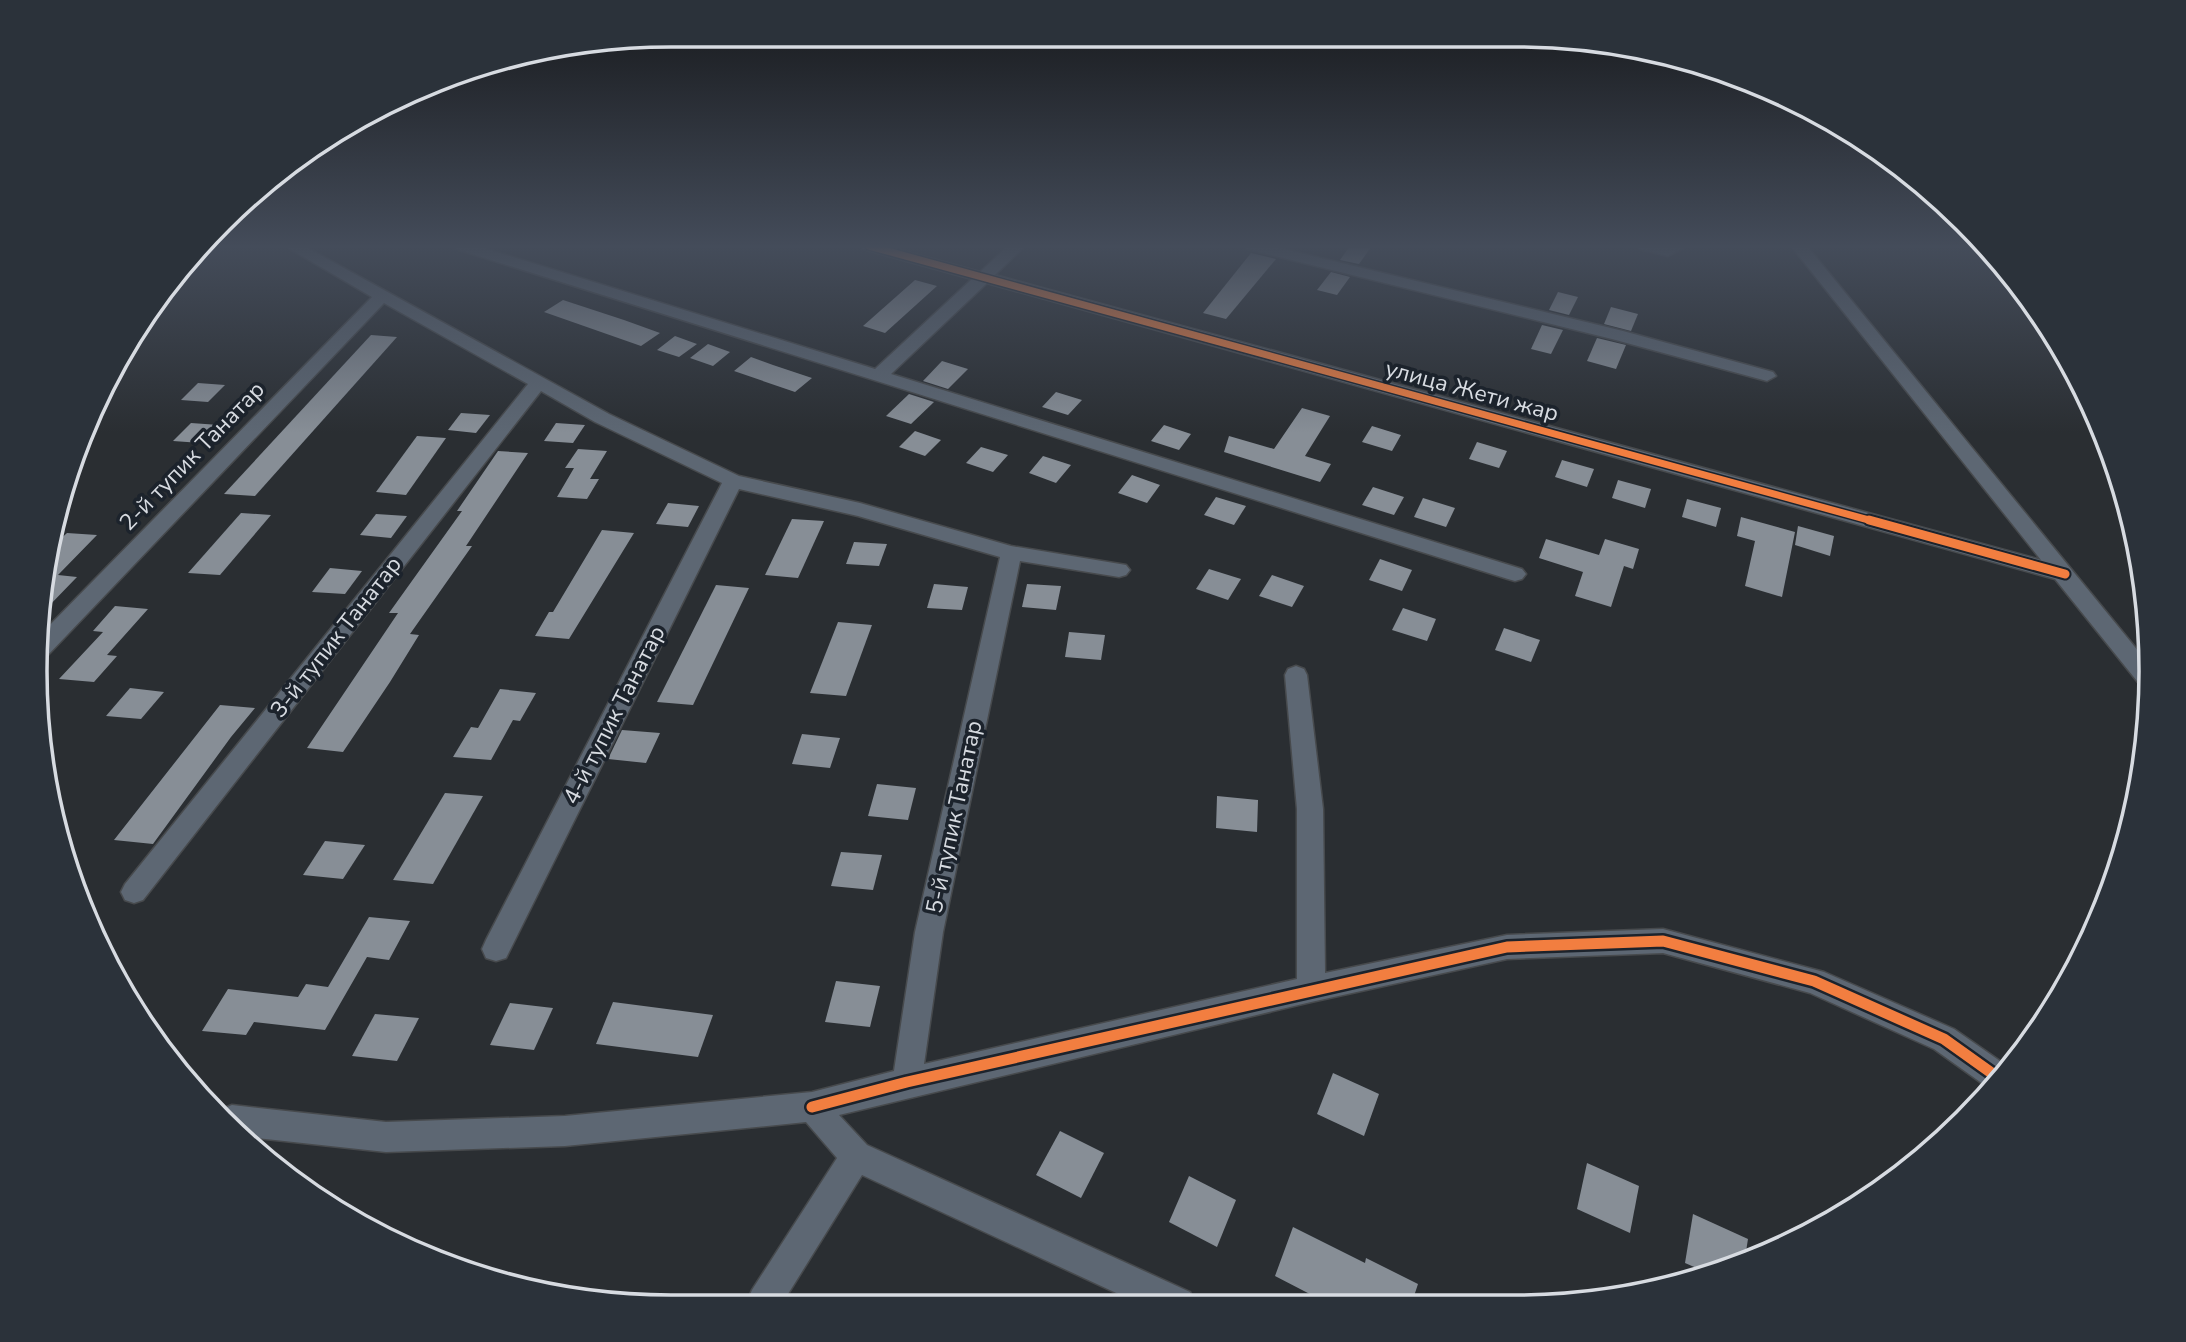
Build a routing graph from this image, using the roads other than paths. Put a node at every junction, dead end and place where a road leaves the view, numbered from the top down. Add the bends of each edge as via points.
1 (370, 309) edge
2 (405, 309) edge
3 (662, 309) edge
4 (949, 309) edge
5 (1098, 309) edge
6 (1512, 309) edge
7 (1850, 309) edge
8 (878, 376) junction
9 (1767, 376) dead end
10 (539, 382) junction
11 (733, 481) junction
12 (1011, 553) junction
13 (1119, 570) dead end
14 (1515, 574) dead end
15 (2065, 574) junction
16 (49, 640) edge
17 (2139, 667) edge
18 (1296, 675) dead end
19 (134, 892) dead end
20 (496, 949) dead end
21 (1311, 989) junction
22 (1992, 1073) edge
23 (907, 1082) junction
24 (813, 1107) junction
25 (239, 1121) edge
26 (856, 1156) junction
27 (768, 1295) edge
28 (1158, 1295) edge

1 - 16 street, 2-й тупик Танатар
2 - 10 street
3 - 8 street
4 - 8 street
5 - 15 street, улица Жети жар
6 - 9 street
7 - 15 street
8 - 14 street
10 - 11 street
10 - 19 street, 3-й тупик Танатар
11 - 12 street via 860,510
11 - 20 street, 4-й тупик Танатар
12 - 13 street
12 - 23 street, 5-й тупик Танатар via 929,932
15 - 17 street
18 - 21 street via 1310,809
21 - 22 street via 1507,947 1663,941 1814,981 1944,1039
21 - 23 street
23 - 24 street
24 - 25 street via 565,1131 386,1137
24 - 26 street
26 - 27 street
26 - 28 street

